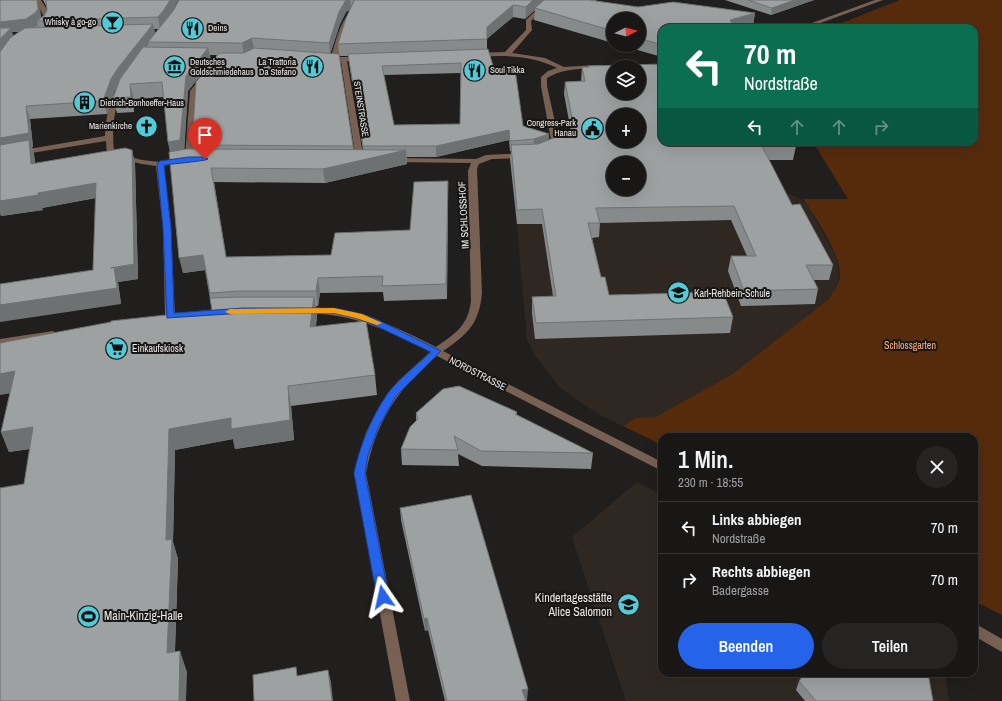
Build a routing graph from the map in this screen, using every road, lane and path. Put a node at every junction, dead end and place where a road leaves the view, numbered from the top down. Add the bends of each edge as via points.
1 (38, 0) edge
2 (550, 0) edge
3 (880, 0) edge
4 (351, 12) edge
5 (812, 24) edge
6 (40, 30) edge
7 (507, 54) junction
8 (466, 55) edge
9 (318, 59) edge
10 (367, 59) edge
11 (333, 60) junction
12 (344, 60) junction
13 (606, 67) edge
14 (210, 70) edge
15 (563, 70) junction
16 (123, 84) edge
17 (108, 138) junction
18 (543, 154) edge
19 (533, 155) edge
20 (0, 156) edge
21 (360, 160) edge
22 (383, 160) edge
23 (477, 161) junction
24 (160, 164) junction
25 (294, 310) edge
26 (170, 316) edge
27 (62, 332) edge
28 (0, 342) edge
29 (437, 351) junction
30 (658, 465) edge
31 (978, 631) edge
32 (1002, 646) edge
33 (403, 701) edge

1 - 6 street via 46,13 46,21
2 - 7 street via 528,21 529,30
3 - 5 street
4 - 11 street
7 - 8 street
7 - 15 street via 543,59
9 - 11 street
10 - 12 street
11 - 12 street
12 - 21 street, STEINSTRASSE
13 - 15 street
14 - 24 street via 193,91 193,159
15 - 18 street via 544,77 555,146
16 - 17 street via 113,100
17 - 20 street
17 - 24 street via 110,154
19 - 23 street via 494,157
22 - 23 street
23 - 29 street, IM SCHLOSSHOF via 472,171 476,308 469,324 461,333
24 - 26 street via 167,228
25 - 29 street, NORDSTRASSE via 334,311 359,316 391,328
27 - 28 street
29 - 30 street, NORDSTRASSE
29 - 33 street, IM SCHLOSSHOF via 392,394 367,443 360,473
31 - 32 street

